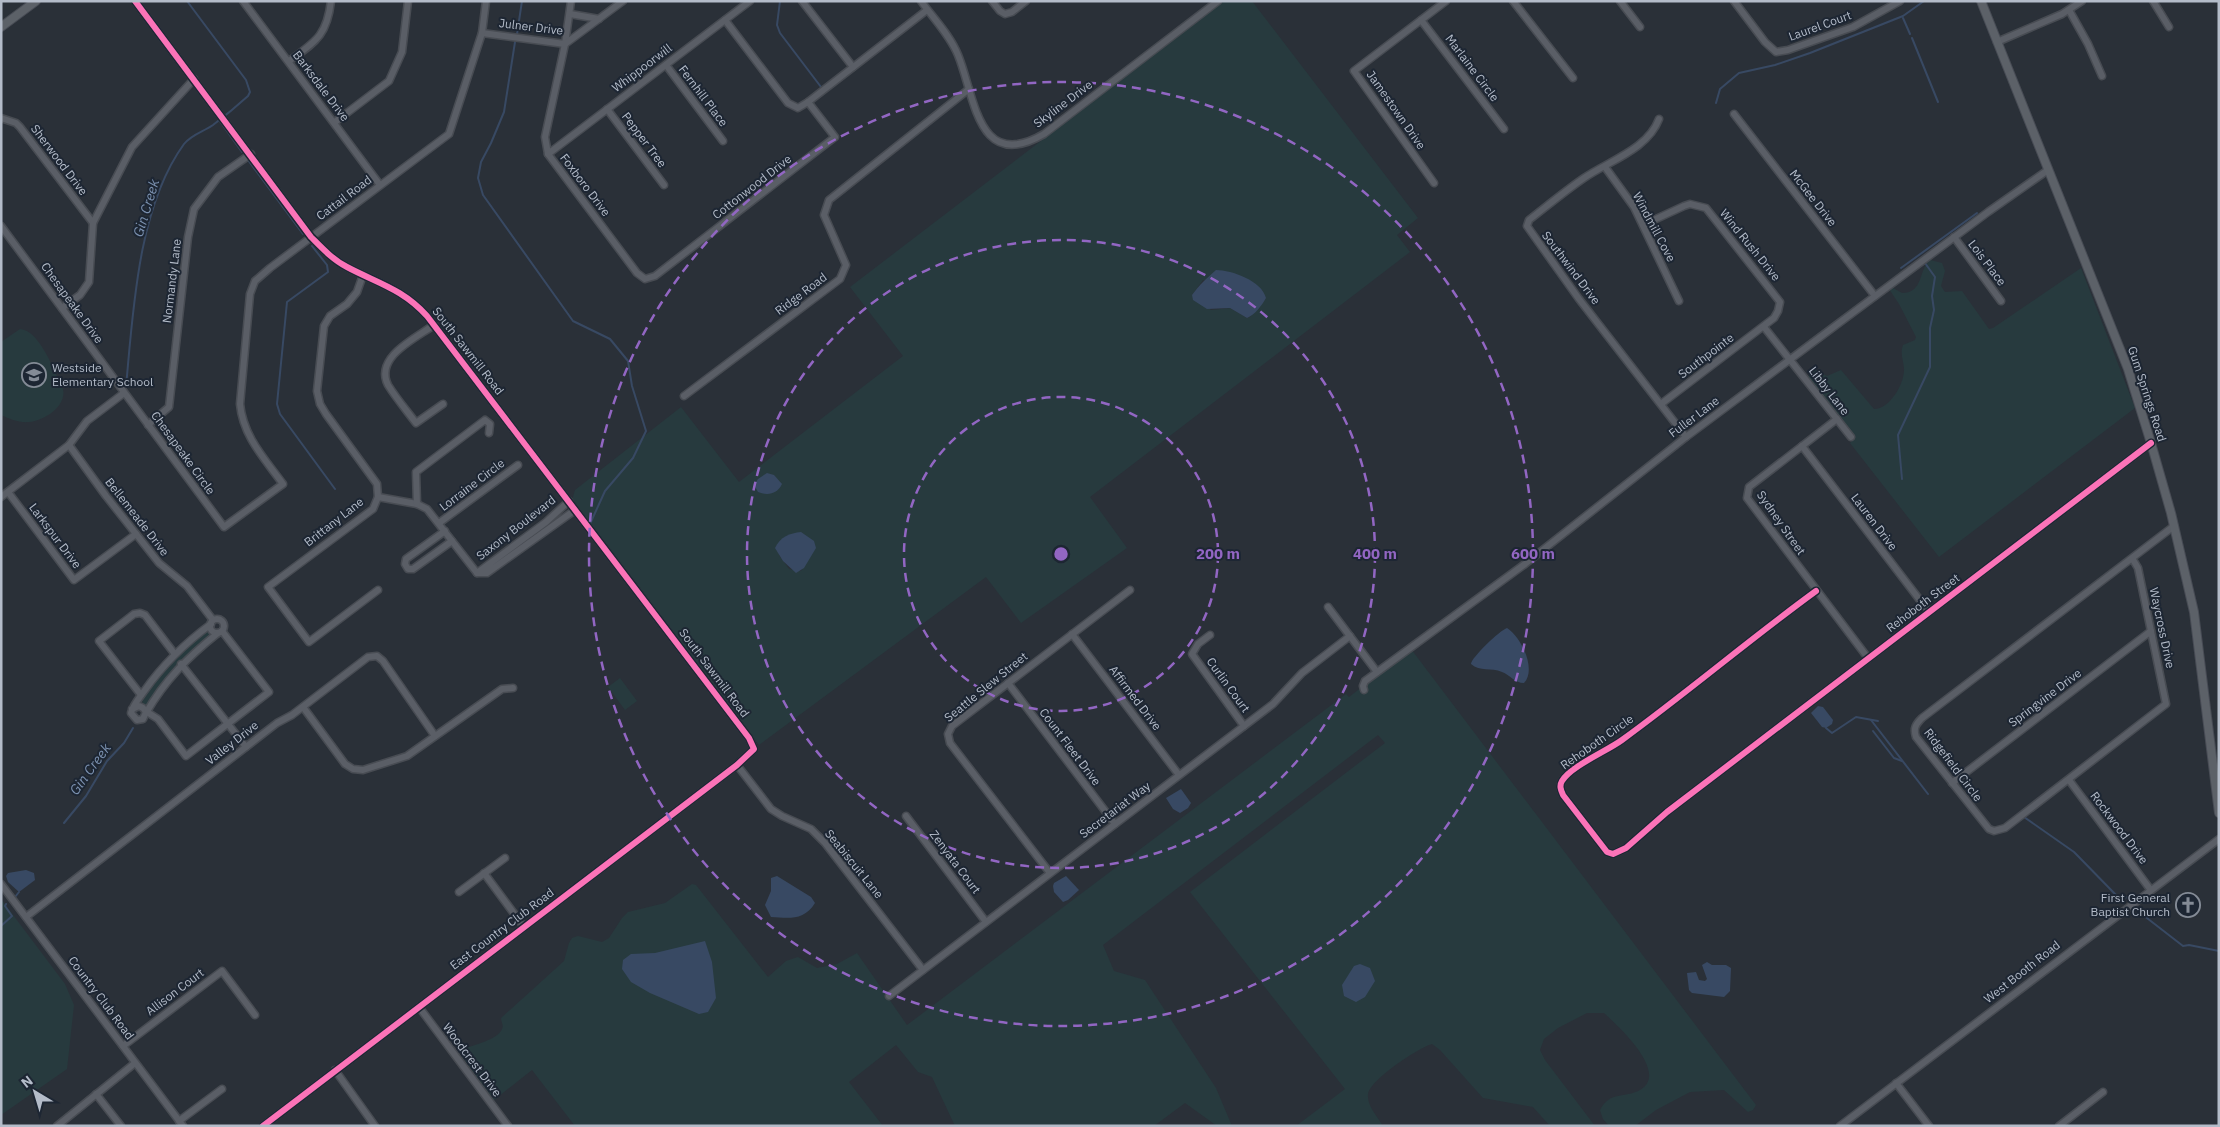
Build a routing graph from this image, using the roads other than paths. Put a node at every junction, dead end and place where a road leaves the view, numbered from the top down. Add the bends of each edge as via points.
1 (36, 1) edge
2 (135, 1) edge
3 (243, 1) edge
4 (331, 1) edge
5 (408, 1) edge
6 (486, 1) edge
7 (571, 1) edge
8 (623, 1) edge
9 (750, 1) edge
10 (802, 1) edge
11 (921, 1) edge
12 (992, 1) edge
13 (1026, 1) edge
14 (1218, 1) edge
15 (1446, 1) edge
16 (1514, 1) edge
17 (1620, 1) edge
18 (1900, 1) edge
19 (1981, 1) edge
20 (2082, 1) edge
21 (2153, 1) edge
22 (1736, 2) edge
23 (927, 10) junction
24 (2069, 10) junction
25 (570, 14) junction
26 (599, 19) junction
27 (725, 20) junction
28 (1421, 20) junction
29 (1, 27) edge
30 (1640, 27) dead end
31 (2169, 27) dead end
32 (482, 33) junction
33 (1997, 42) junction
34 (565, 44) junction
35 (289, 61) junction
36 (666, 65) junction
37 (852, 67) junction
38 (2102, 76) dead end
39 (1572, 78) dead end
40 (194, 79) junction
41 (969, 89) junction
42 (808, 102) junction
43 (607, 109) junction
44 (1734, 114) dead end
45 (1, 118) edge
46 (1659, 119) dead end
47 (335, 122) junction
48 (1504, 129) dead end
49 (723, 141) dead end
50 (251, 154) junction
51 (548, 154) junction
52 (1605, 167) junction
53 (2048, 170) junction
54 (1434, 183) dead end
55 (380, 185) junction
56 (664, 185) dead end
57 (94, 223) junction
58 (1644, 225) junction
59 (1, 226) edge
60 (311, 237) junction
61 (1954, 237) junction
62 (363, 275) junction
63 (645, 279) joint
64 (1875, 296) junction
65 (1679, 301) dead end
66 (2001, 301) dead end
67 (62, 308) junction
68 (434, 325) junction
69 (1764, 327) junction
70 (1790, 360) junction
71 (124, 393) junction
72 (684, 396) dead end
73 (442, 404) dead end
74 (1661, 404) junction
75 (1836, 419) junction
76 (148, 425) junction
77 (489, 433) dead end
78 (1686, 437) junction
79 (1851, 437) dead end
80 (2151, 442) junction
81 (68, 444) junction
82 (1802, 446) junction
83 (518, 465) dead end
84 (8, 492) junction
85 (1, 497) edge
86 (378, 497) junction
87 (569, 501) junction
88 (417, 504) junction
89 (576, 510) junction
90 (439, 524) junction
91 (2174, 526) junction
92 (224, 527) joint
93 (444, 531) junction
94 (136, 534) junction
95 (452, 541) junction
96 (2132, 558) junction
97 (477, 573) junction
98 (378, 590) dead end
99 (1130, 590) dead end
100 (1816, 591) junction
101 (1328, 607) dead end
102 (1929, 612) junction
103 (212, 622) junction
104 (2151, 631) junction
105 (220, 632) junction
106 (1072, 634) junction
107 (1210, 635) dead end
108 (1350, 636) junction
109 (174, 653) junction
110 (1868, 658) junction
111 (181, 664) junction
112 (1377, 672) junction
113 (1008, 683) junction
114 (513, 688) dead end
115 (1364, 690) dead end
116 (141, 695) junction
117 (2166, 704) joint
118 (303, 707) junction
119 (132, 709) junction
120 (146, 714) junction
121 (228, 724) junction
122 (1244, 726) junction
123 (436, 736) junction
124 (246, 747) junction
125 (754, 749) joint
126 (737, 765) junction
127 (1179, 775) junction
128 (1708, 780) joint
129 (2069, 780) junction
130 (1952, 783) junction
131 (2219, 813) edge
132 (906, 816) dead end
133 (1115, 824) junction
134 (2219, 838) edge
135 (505, 858) dead end
136 (1050, 873) junction
137 (484, 874) junction
138 (1, 884) edge
139 (2150, 888) junction
140 (459, 892) dead end
141 (26, 917) junction
142 (986, 922) junction
143 (524, 927) junction
144 (923, 970) junction
145 (889, 996) dead end
146 (419, 1007) junction
147 (255, 1015) dead end
148 (123, 1046) junction
149 (135, 1063) junction
150 (335, 1070) junction
151 (1896, 1083) junction
152 (222, 1089) dead end
153 (2103, 1092) dead end
154 (96, 1094) junction
155 (181, 1123) edge
156 (57, 1126) edge
157 (121, 1126) edge
158 (262, 1126) edge
159 (375, 1126) edge
160 (508, 1126) edge
161 (1840, 1126) edge
162 (1929, 1126) edge
163 (2059, 1126) edge

1 - 29 main road
2 - 40 street, South Sawmill Road
3 - 35 street, Barksdale Drive
4 - 35 street via 330,15 319,39
5 - 47 street via 402,52 389,81
6 - 32 street, Cattail Road
7 - 25 street, Foxboro Drive
8 - 26 street, Julner Drive
9 - 27 street, Whippoorwill
10 - 37 street
11 - 23 street, Skyline Drive
12 - 13 street via 1005,14
14 - 41 street, Skyline Drive via 1044,134 1028,142 1006,144 987,133
15 - 28 street, Jamestown Drive
16 - 39 street
17 - 30 street
18 - 22 street, Laurel Court via 1853,27 1776,52
19 - 33 main road, Gum Springs Road
20 - 24 street
21 - 31 street
23 - 37 street
23 - 41 street, Skyline Drive via 955,49
24 - 33 street
24 - 38 street
25 - 26 street, Julner Drive
25 - 34 street, Foxboro Drive
26 - 34 street, Julner Drive
27 - 36 street, Whippoorwill
27 - 42 street via 788,104 798,108
28 - 48 street, Marlaine Circle
28 - 54 street, Jamestown Drive via 1354,71
32 - 34 street, Julner Drive
32 - 55 street, Cattail Road via 449,134
33 - 53 main road, Gum Springs Road
34 - 51 street, Foxboro Drive via 545,137
35 - 47 street, Barksdale Drive
36 - 43 street, Whippoorwill
36 - 49 street, Fernhill Place
37 - 42 street
40 - 50 street, South Sawmill Road
40 - 57 street via 132,147
41 - 72 street, Ridge Road via 829,200 824,215 846,264 840,279
42 - 63 street, Cottonwood Drive via 835,137 655,276
43 - 51 street, Whippoorwill
43 - 56 street, Pepper Tree
44 - 64 street, McGee Drive
45 - 57 street, Sherwood Drive via 20,127
46 - 52 street, Southwind Drive via 1647,138
47 - 55 street, Barksdale Drive
50 - 60 street, South Sawmill Road
50 - 76 street, Normandy Lane via 218,177 194,209 169,407
51 - 63 street, Foxboro Drive via 636,273
52 - 58 street, Windmill Cove
52 - 74 street, Southwind Drive via 1585,177 1529,220 1527,226 1579,300
53 - 61 street, Fuller Lane
53 - 80 main road, Gum Springs Road via 2128,369
55 - 60 street, Cattail Road
57 - 67 street via 89,282 80,295
58 - 65 street, Windmill Cove
58 - 69 street, Wind Rush Drive via 1690,204 1706,208 1780,302 1774,318
59 - 67 street, Chesapeake Drive
60 - 62 street, South Sawmill Road via 345,267
60 - 92 street, Cattail Road via 263,273 255,281 250,294 241,414 246,433 283,484
61 - 64 street, Fuller Lane
61 - 66 street, Lois Place
62 - 68 street, South Sawmill Road via 400,292
62 - 86 street, Brittany Lane via 357,292 330,316 324,326 318,391 326,414 377,484
64 - 70 street, Fuller Lane
67 - 71 street, Chesapeake Drive
68 - 73 street via 394,354 385,371 388,384 416,423
68 - 87 street, South Sawmill Road
69 - 70 street, Libby Lane
69 - 74 street, Southpointe
70 - 75 street, Libby Lane
70 - 78 street, Fuller Lane
71 - 76 street, Chesapeake Circle
71 - 81 street via 87,421
74 - 78 street, Southwind Drive
75 - 79 street, Libby Lane
75 - 82 street, Sydney Street
76 - 92 street, Chesapeake Circle
77 - 88 street via 490,424 485,420 416,472
78 - 112 street, Fuller Lane via 1525,564
80 - 91 main road, Gum Springs Road
80 - 102 street, Rehoboth Street
81 - 84 street
81 - 94 street, Bellemeade Drive
82 - 100 street, Sydney Street via 1749,487 1747,498
82 - 102 street, Lauren Drive
83 - 90 street, Lorraine Circle
84 - 85 street
84 - 94 street, Larkspur Drive via 74,580
86 - 88 street
86 - 98 street, Brittany Lane via 373,509 268,587 309,642
87 - 89 street, South Sawmill Road
87 - 97 street, Saxony Boulevard
88 - 90 street, Saxony Boulevard via 427,509
89 - 97 street, Saxony Boulevard via 487,573
89 - 125 street, South Sawmill Road via 749,738
90 - 93 street, Saxony Boulevard
91 - 96 street, Ridgefield Circle
91 - 131 main road, Gum Springs Road via 2194,612
93 - 95 street, Saxony Boulevard
93 - 95 street via 406,559 408,568 413,569
94 - 103 street, Bellemeade Drive via 161,565 187,586
95 - 97 street, Saxony Boulevard
96 - 104 street, Waycross Drive via 2138,568
96 - 130 street, Ridgefield Circle via 1917,722 1916,737
99 - 106 street, Seattle Slew Street
100 - 110 street, Sydney Street
100 - 128 street, Rehoboth Circle via 1622,740 1565,777 1560,786 1563,795 1603,848 1613,854 1626,848
101 - 108 street
102 - 110 street, Rehoboth Street
103 - 105 street via 212,631
103 - 105 street via 222,621 225,627
103 - 109 street
104 - 117 street, Waycross Drive
104 - 130 street, Springvine Drive
105 - 111 street
105 - 121 street via 269,692
106 - 113 street, Seattle Slew Street
106 - 127 street, Affirmed Drive
107 - 122 street, Curlin Court via 1198,644 1192,654
108 - 112 street
108 - 122 street, Secretariat Way via 1302,673 1273,704
109 - 116 street
109 - 116 street via 145,615 140,613 134,614 99,641
110 - 128 street, Rehoboth Street
111 - 120 street
111 - 121 street
112 - 115 street, Fuller Lane via 1365,681
113 - 133 street, Count Fleet Drive
113 - 136 street, Seattle Slew Street via 952,726 948,734 950,743
114 - 123 street via 502,689
116 - 119 street
117 - 129 street, Ridgefield Circle
118 - 123 street via 345,764 353,769 363,770 408,756
118 - 123 street, Valley Drive via 368,657 377,656
118 - 124 street, Valley Drive
119 - 120 street via 141,706
119 - 120 street via 134,719 141,720
120 - 121 street via 158,719 186,756
121 - 124 street
122 - 127 street, Secretariat Way
124 - 141 street, Valley Drive
125 - 126 street, East Country Club Road
126 - 143 street, East Country Club Road
126 - 144 street, Seabiscuit Lane via 771,809 811,829 825,843
127 - 133 street, Secretariat Way
129 - 130 street, Ridgefield Circle via 2005,828 1994,831 1985,826
129 - 139 street, Rockwood Drive
132 - 142 street, Zenyata Court
133 - 136 street, Secretariat Way
134 - 139 street, West Booth Road
135 - 137 street
136 - 142 street, Secretariat Way
137 - 140 street
137 - 143 street
138 - 141 street, Country Club Road
139 - 151 street, West Booth Road
141 - 148 street, Country Club Road
142 - 144 street, Secretariat Way
143 - 146 street, East Country Club Road
144 - 145 street, Secretariat Way
146 - 150 street, East Country Club Road
146 - 160 street, Woodcrest Drive
147 - 148 street, Allison Court via 222,971
148 - 149 street, Country Club Road
149 - 154 street
149 - 155 street, Country Club Road
150 - 158 street, East Country Club Road
150 - 159 street
151 - 161 street, West Booth Road
151 - 162 street
152 - 155 street
153 - 163 street
154 - 156 street
154 - 157 street

